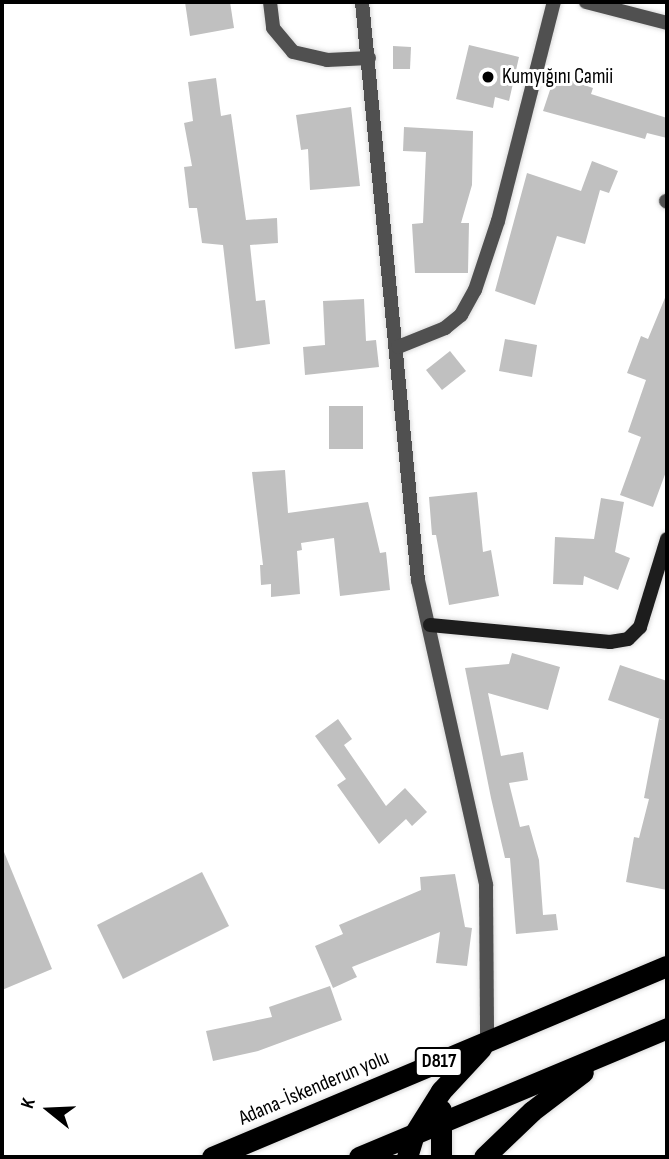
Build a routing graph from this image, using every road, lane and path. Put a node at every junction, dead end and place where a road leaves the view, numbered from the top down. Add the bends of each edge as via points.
1 (270, 2) edge
2 (362, 2) edge
3 (554, 2) edge
4 (586, 2) edge
5 (667, 23) edge
6 (369, 58) junction
7 (398, 347) junction
8 (667, 539) edge
9 (430, 625) junction
10 (667, 966) edge
11 (667, 1028) edge
12 (487, 1041) junction
13 (606, 1054) junction
14 (410, 1074) junction
15 (441, 1091) junction
16 (441, 1123) junction
17 (414, 1134) junction
18 (212, 1157) edge
19 (359, 1157) edge
20 (407, 1157) edge
21 (441, 1157) edge
22 (484, 1157) edge

1 - 6 street via 273,28 293,52 327,60
2 - 6 street
3 - 7 street via 502,208 475,290 461,314 445,328
4 - 5 street
6 - 7 street
7 - 9 street via 418,580
8 - 9 street via 640,627 628,639 610,642
9 - 12 street via 486,885
10 - 12 highway, Adana-İskenderun yolu / D817
11 - 13 highway
12 - 14 highway, Adana-İskenderun yolu / D817
12 - 15 highway
13 - 16 highway
13 - 22 highway via 532,1111
14 - 15 highway
14 - 18 highway, Adana-İskenderun yolu / D817
15 - 16 highway
15 - 17 highway
16 - 17 highway
16 - 21 highway
17 - 19 highway
17 - 20 highway

